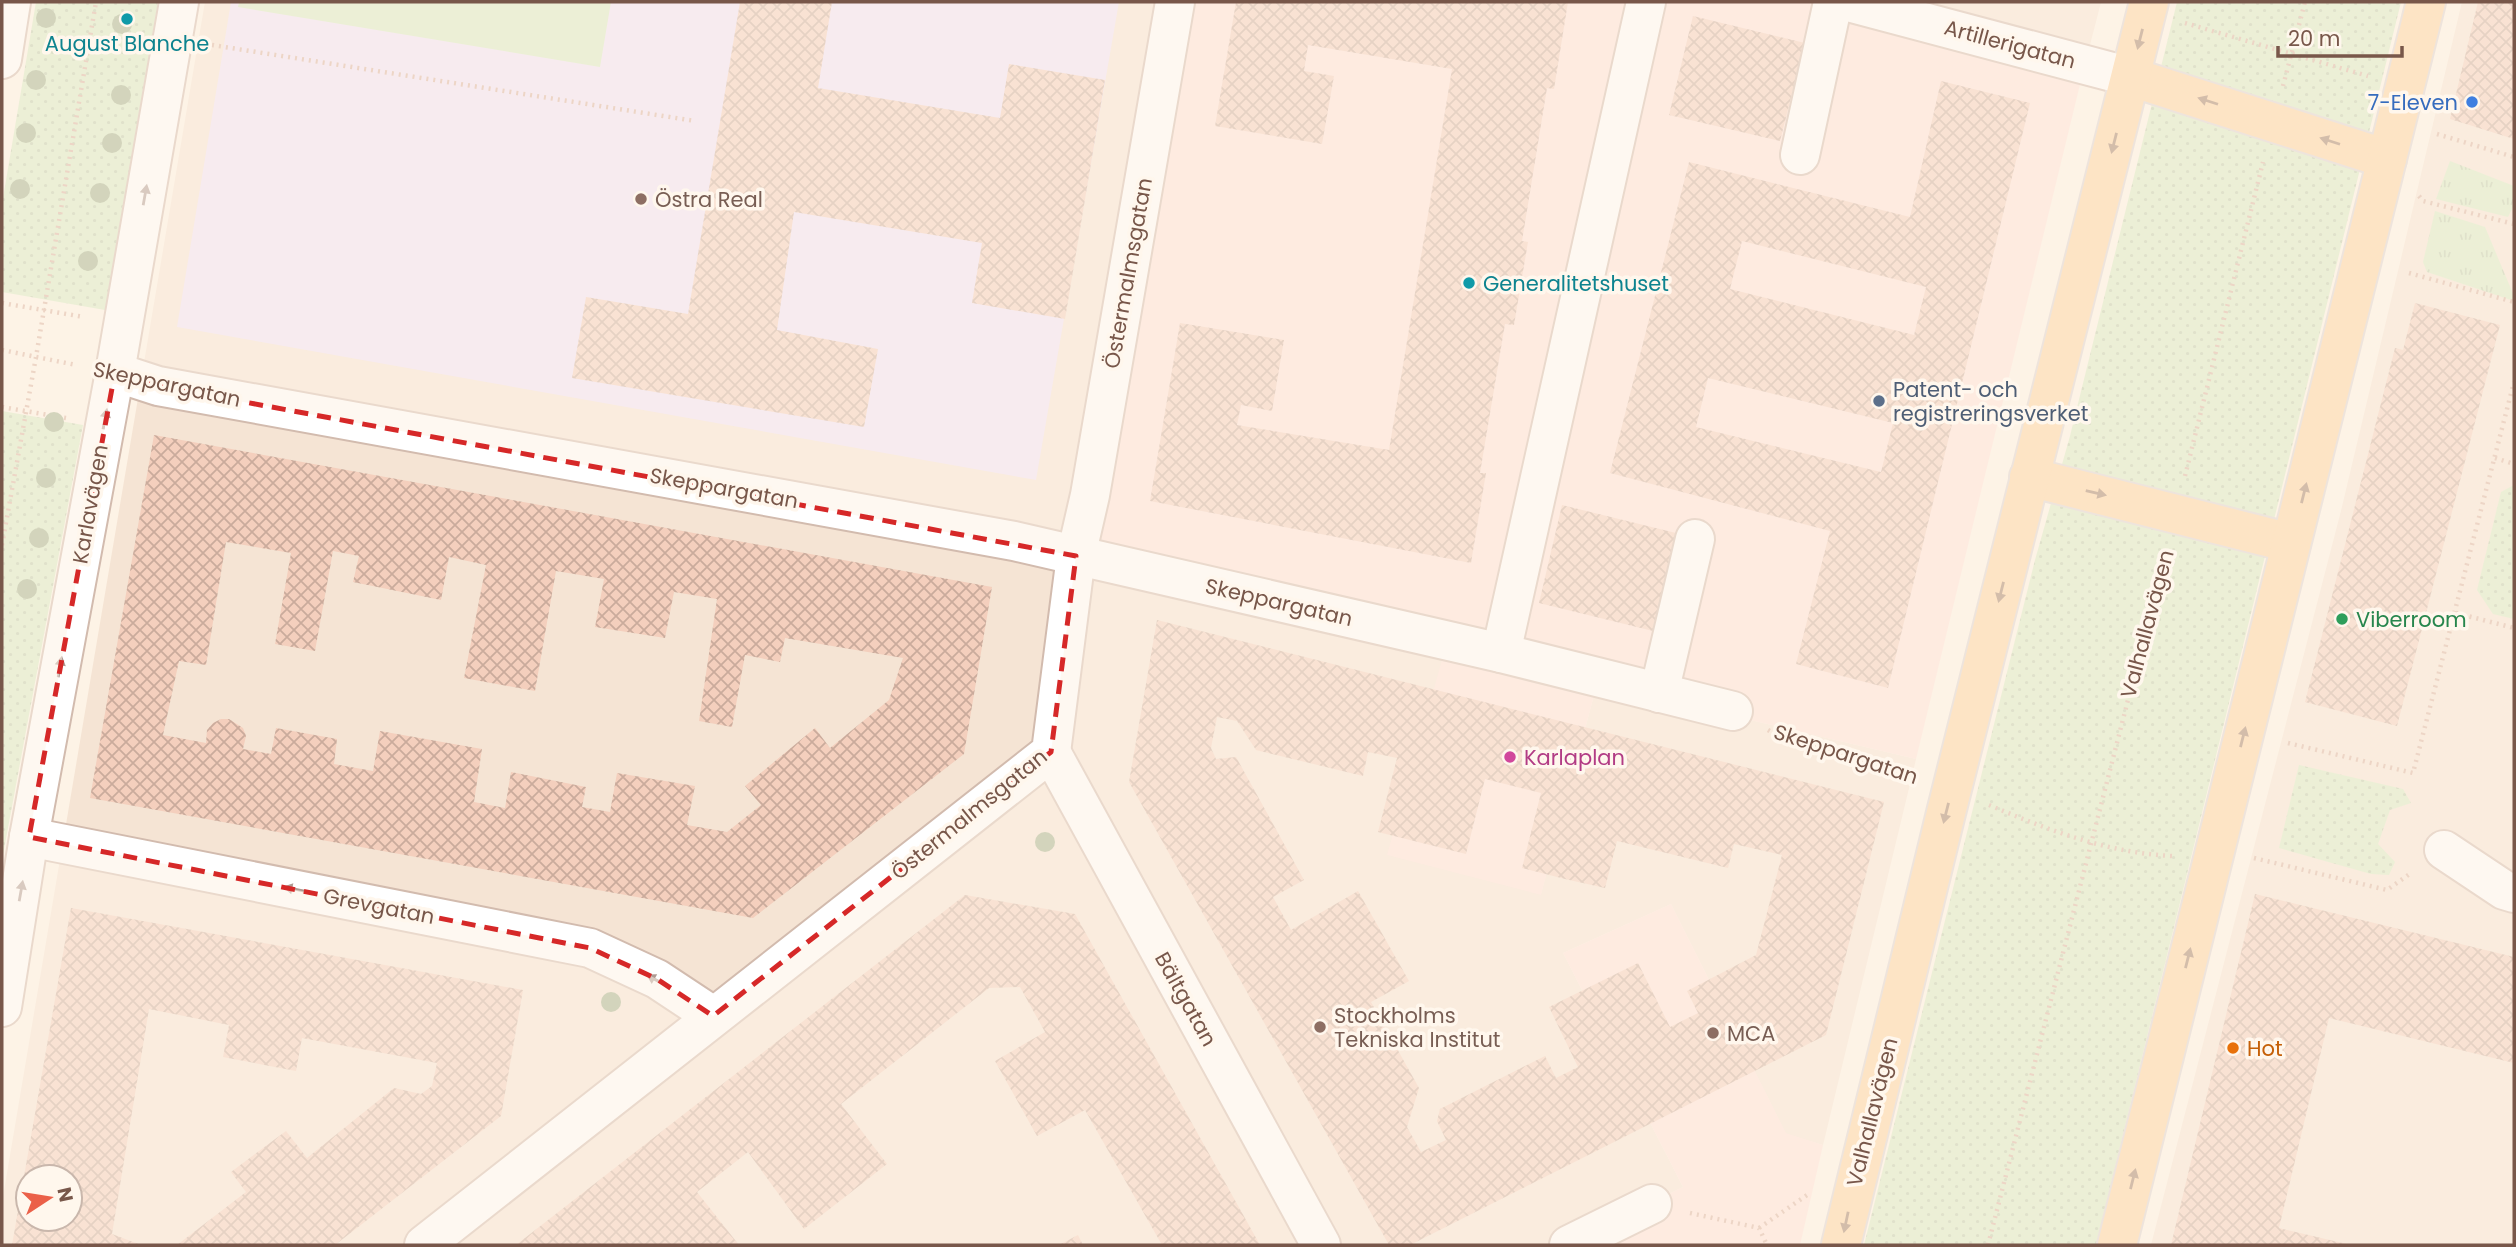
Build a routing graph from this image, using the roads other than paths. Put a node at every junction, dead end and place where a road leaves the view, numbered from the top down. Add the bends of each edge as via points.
1 (12, 2) edge
2 (179, 2) edge
3 (1175, 2) edge
4 (1646, 2) edge
5 (1833, 2) edge
6 (1849, 2) edge
7 (2426, 2) edge
8 (2148, 7) edge
9 (2, 59) edge
10 (2131, 77) junction
11 (1800, 155) dead end
12 (2387, 159) junction
13 (115, 372) junction
14 (2029, 477) junction
15 (1695, 539) dead end
16 (2291, 543) junction
17 (1076, 556) junction
18 (1501, 653) junction
19 (1659, 692) junction
20 (1733, 711) road end
21 (1051, 752) junction
22 (29, 837) junction
23 (2444, 850) road end
24 (2514, 892) edge
25 (8, 927) edge
26 (2, 1007) edge
27 (713, 1016) junction
28 (1652, 1204) road end
29 (424, 1245) edge
30 (1321, 1245) edge
31 (1569, 1245) edge
32 (1841, 1245) edge
33 (2117, 1245) edge

1 - 9 street
13 -> 2 street, Karlavägen
3 - 17 street, Östermalmsgatan
4 - 18 street
5 - 11 street
6 - 10 street, Artillerigatan
7 - 12 main road
8 -> 10 main road, Valhallavägen
12 -> 10 main road
10 -> 14 main road, Valhallavägen
16 -> 12 main road
13 - 17 street, Skeppargatan via 158,386
22 -> 13 street, Karlavägen
14 -> 16 main road
14 -> 32 main road, Valhallavägen
15 - 19 street
33 -> 16 main road
17 - 18 street, Skeppargatan
17 - 21 street, Östermalmsgatan
18 - 19 street, Skeppargatan
19 - 20 street, Skeppargatan
21 - 27 street, Östermalmsgatan
21 - 30 street, Bältgatan
25 -> 22 street, Karlavägen
27 -> 22 street, Grevgatan via 657,979 590,948
23 - 24 street
25 - 26 street, Karlavägen
27 - 29 street, Östermalmsgatan
28 - 31 street

